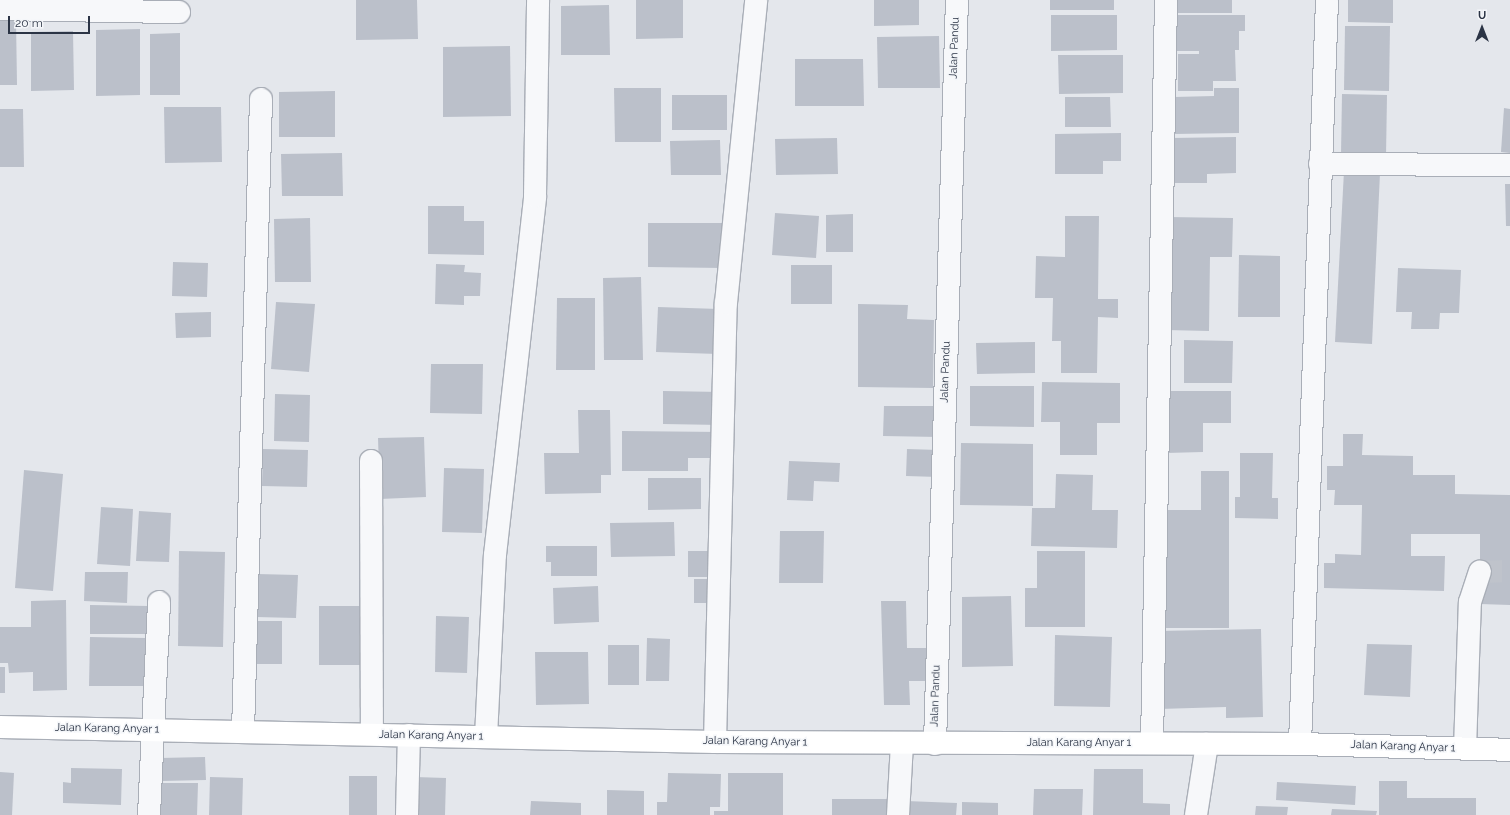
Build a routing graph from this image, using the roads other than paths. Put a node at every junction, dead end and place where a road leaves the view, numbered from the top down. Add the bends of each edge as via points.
1 (538, 0) edge
2 (756, 0) edge
3 (957, 0) edge
4 (1166, 0) edge
5 (1327, 0) edge
6 (0, 9) edge
7 (179, 12) dead end
8 (261, 99) dead end
9 (1320, 164) junction
10 (1510, 165) edge
11 (371, 461) dead end
12 (1480, 572) dead end
13 (159, 602) dead end
14 (0, 727) edge
15 (152, 730) junction
16 (243, 732) junction
17 (372, 734) junction
18 (409, 735) junction
19 (486, 737) junction
20 (715, 742) junction
21 (1152, 743) junction
22 (902, 744) junction
23 (934, 744) junction
24 (1207, 744) junction
25 (1300, 744) junction
26 (1465, 749) junction
27 (1510, 750) edge
28 (149, 815) edge
29 (407, 815) edge
30 (898, 815) edge
31 (1196, 815) edge

1 - 19 street via 535,196 495,555
2 - 20 street via 726,302
3 - 23 street, Jalan Pandu
4 - 21 street
5 - 9 street
6 - 7 street
8 - 16 street
9 - 10 street
9 - 25 street
11 - 17 street
12 - 26 street via 1470,602
13 - 15 street
14 - 15 main road, Jalan Karang Anyar 1
15 - 16 main road, Jalan Karang Anyar 1
15 - 28 street
16 - 17 main road, Jalan Karang Anyar 1
17 - 18 main road, Jalan Karang Anyar 1
18 - 19 main road, Jalan Karang Anyar 1
18 - 29 street
19 - 20 main road, Jalan Karang Anyar 1
20 - 22 main road, Jalan Karang Anyar 1
21 - 23 main road, Jalan Karang Anyar 1
21 - 24 main road, Jalan Karang Anyar 1
22 - 23 main road, Jalan Karang Anyar 1
22 - 30 street
24 - 25 main road, Jalan Karang Anyar 1
24 - 31 street
25 - 26 main road, Jalan Karang Anyar 1
26 - 27 main road, Jalan Karang Anyar 1

